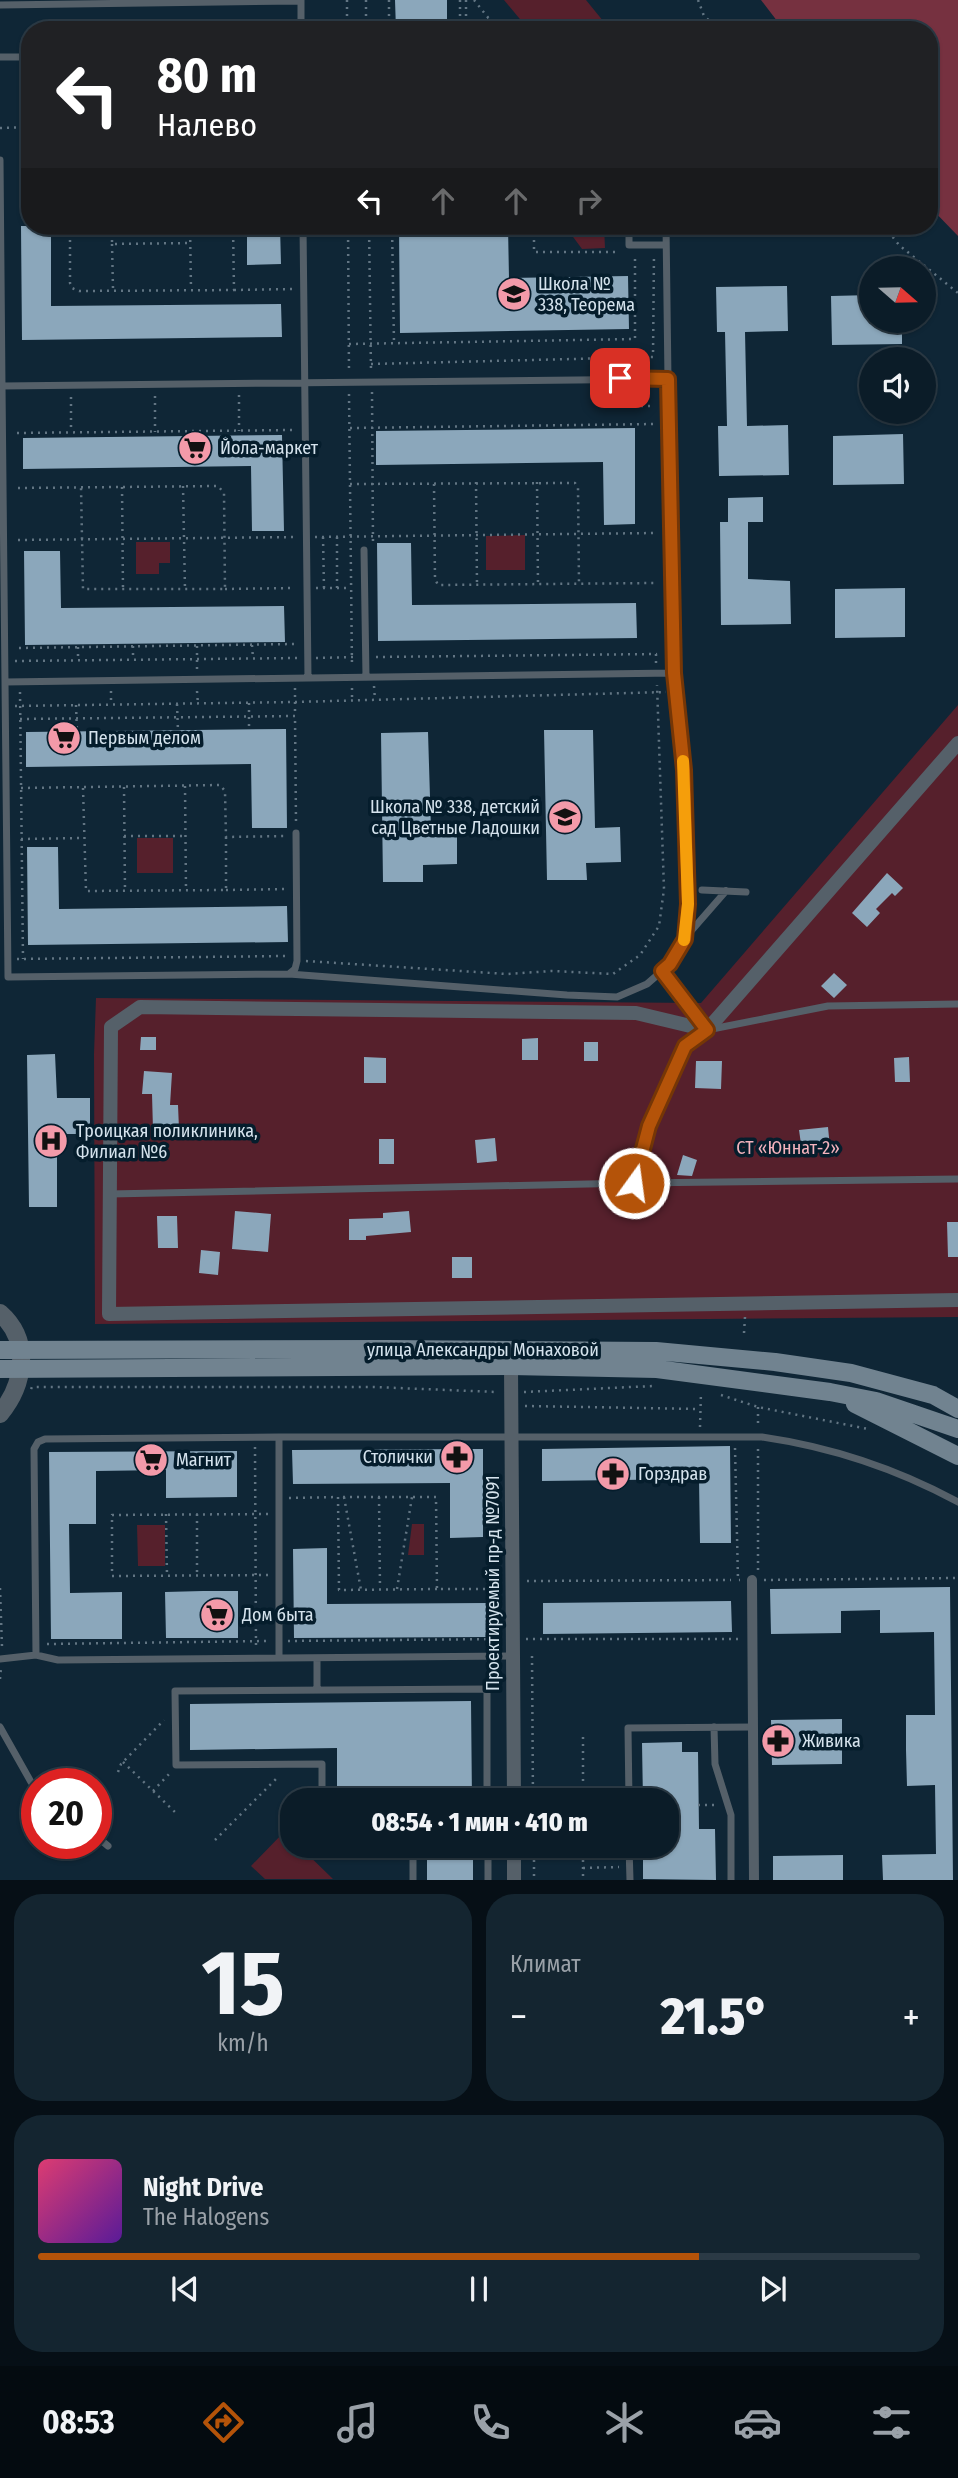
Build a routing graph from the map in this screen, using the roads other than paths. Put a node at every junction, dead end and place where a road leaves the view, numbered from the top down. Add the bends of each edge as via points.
1 (301, 1) edge
2 (0, 5) edge
3 (301, 21) edge
4 (0, 57) edge
5 (21, 57) edge
6 (0, 160) edge
7 (303, 235) edge
8 (629, 235) edge
9 (666, 235) edge
10 (666, 245) junction
11 (668, 379) junction
12 (305, 382) junction
13 (1, 386) edge
14 (369, 550) road end
15 (674, 673) junction
16 (366, 677) junction
17 (308, 678) junction
18 (5, 682) junction
19 (958, 743) edge
20 (296, 833) road end
21 (702, 890) dead end
22 (726, 891) junction
23 (746, 892) dead end
24 (685, 939) junction
25 (662, 971) junction
26 (289, 974) junction
27 (4, 977) edge
28 (958, 1004) edge
29 (707, 1030) junction
30 (958, 1179) edge
31 (634, 1183) junction
32 (110, 1194) junction
33 (958, 1300) edge
34 (0, 1314) edge
35 (0, 1350) edge
36 (21, 1359) junction
37 (511, 1366) junction
38 (0, 1368) edge
39 (830, 1392) junction
40 (933, 1395) junction
41 (958, 1401) edge
42 (958, 1409) edge
43 (0, 1414) edge
44 (958, 1429) edge
45 (512, 1436) junction
46 (279, 1437) junction
47 (958, 1456) edge
48 (958, 1502) edge
49 (752, 1580) road end
50 (36, 1655) junction
51 (513, 1656) junction
52 (279, 1658) junction
53 (317, 1658) junction
54 (1, 1659) edge
55 (317, 1690) junction
56 (0, 1727) edge
57 (715, 1727) junction
58 (753, 1727) junction
59 (23, 1768) edge
60 (322, 1788) edge
61 (487, 1788) edge
62 (514, 1788) edge
63 (629, 1788) edge
64 (413, 1858) edge
65 (488, 1858) edge
66 (514, 1858) edge
67 (629, 1858) edge
68 (413, 1880) edge
69 (488, 1880) edge
70 (514, 1880) edge
71 (630, 1880) edge
72 (732, 1880) edge
73 (754, 1880) edge

1 - 2 lane
1 - 3 lane
4 - 5 lane
6 - 13 lane
7 - 12 lane
8 - 10 lane via 629,244
9 - 10 lane
10 - 11 lane
11 - 12 lane
11 - 15 lane
12 - 13 lane
12 - 17 lane
13 - 18 lane
14 - 16 lane
15 - 16 lane
15 - 24 lane via 684,770
16 - 17 lane
17 - 18 lane
18 - 27 lane via 8,959
19 - 29 street
20 - 26 lane via 297,961
21 - 22 lane
22 - 23 lane
22 - 24 lane
24 - 25 lane
25 - 26 lane via 647,984 617,997
25 - 29 lane
26 - 27 lane
28 - 29 lane via 828,1006
29 - 31 lane via 685,1046 649,1126
29 - 32 street via 636,1013 141,1007 111,1027
30 - 31 lane
31 - 32 lane
32 - 33 street via 109,1314
34 - 36 street via 16,1336
35 - 36 main road, улица Александры Монаховой
36 - 37 main road, улица Александры Монаховой
36 - 38 main road, улица Александры Монаховой
36 - 40 main road, улица Александры Монаховой via 401,1349 656,1351 840,1371
36 - 43 street via 15,1393
37 - 39 main road, улица Александры Монаховой via 657,1369
37 - 45 street, Проектируемый пр-д №7091
39 - 44 main road, улица Александры Монаховой via 898,1407
39 - 47 main road
40 - 41 main road
40 - 42 main road, улица Александры Монаховой
45 - 46 lane
45 - 48 lane via 762,1437 826,1449 892,1471
45 - 51 street, Проектируемый пр-д №7091
46 - 50 lane via 38,1442 34,1448
46 - 52 lane
49 - 58 street
50 - 52 lane via 58,1660
50 - 54 lane
51 - 53 lane
51 - 62 street, Проектируемый пр-д №7091
52 - 53 lane
53 - 55 lane
55 - 60 lane via 175,1691 176,1765 322,1764
55 - 61 lane via 487,1689
56 - 59 lane
57 - 58 lane
57 - 63 lane via 628,1728
57 - 72 lane via 715,1764 731,1815
58 - 73 street
64 - 68 lane
65 - 69 lane
66 - 70 street
67 - 71 lane

